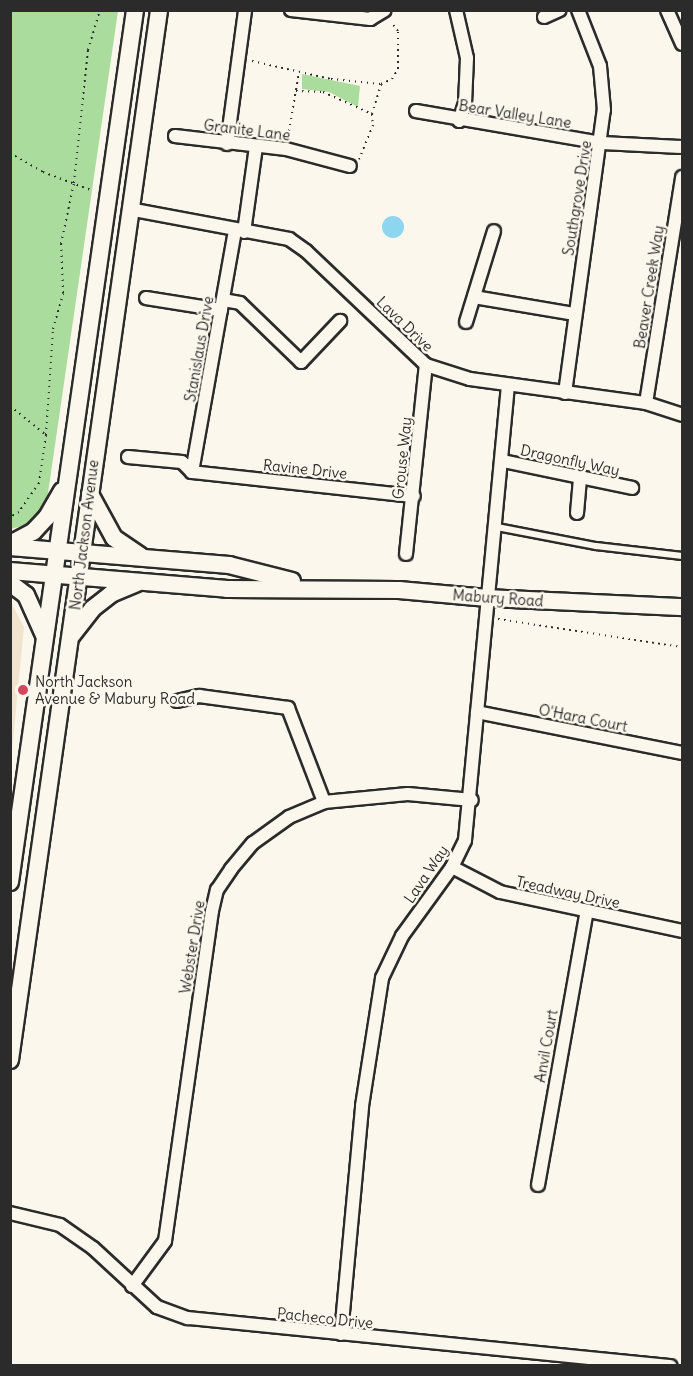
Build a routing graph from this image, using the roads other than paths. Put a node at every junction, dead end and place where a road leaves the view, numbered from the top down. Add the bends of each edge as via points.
1 (135, 10) edge
2 (159, 10) edge
3 (245, 10) edge
4 (291, 10) edge
5 (456, 10) edge
6 (560, 10) edge
7 (578, 10) edge
8 (667, 10) edge
9 (385, 14) edge
10 (544, 17) dead end
11 (681, 37) edge
12 (416, 111) dead end
13 (459, 121) junction
14 (175, 136) dead end
15 (602, 143) junction
16 (227, 144) junction
17 (255, 147) junction
18 (682, 147) edge
19 (350, 166) road end
20 (682, 177) edge
21 (129, 209) junction
22 (494, 231) dead end
23 (240, 232) junction
24 (474, 297) junction
25 (146, 298) dead end
26 (222, 305) junction
27 (574, 314) junction
28 (340, 321) dead end
29 (466, 322) dead end
30 (426, 365) junction
31 (508, 385) junction
32 (565, 393) junction
33 (646, 403) junction
34 (682, 415) edge
35 (128, 457) dead end
36 (502, 461) junction
37 (192, 472) junction
38 (580, 477) junction
39 (67, 482) junction
40 (632, 488) dead end
41 (90, 492) junction
42 (414, 496) junction
43 (577, 513) dead end
44 (497, 526) junction
45 (10, 545) edge
46 (58, 550) junction
47 (81, 552) junction
48 (406, 554) dead end
49 (682, 556) edge
50 (144, 558) junction
51 (10, 571) edge
52 (54, 574) junction
53 (78, 576) junction
54 (140, 581) junction
55 (10, 583) edge
56 (314, 587) junction
57 (488, 598) junction
58 (682, 607) edge
59 (71, 638) junction
60 (45, 639) junction
61 (177, 701) dead end
62 (477, 712) junction
63 (682, 753) edge
64 (472, 800) junction
65 (324, 802) junction
66 (452, 867) junction
67 (10, 882) edge
68 (587, 911) junction
69 (682, 932) edge
70 (10, 1060) edge
71 (538, 1185) dead end
72 (10, 1213) edge
73 (132, 1286) junction
74 (341, 1334) junction
75 (671, 1365) edge

1 - 39 main road, North Jackson Avenue
2 - 21 main road, North Jackson Avenue
3 - 16 street
4 - 9 street via 370,19
5 - 13 street via 467,58 465,103
6 - 10 street
7 - 15 street, Southgrove Drive via 600,66
8 - 11 street
12 - 13 street, Bear Valley Lane
13 - 15 street, Bear Valley Lane
14 - 16 street, Granite Lane
15 - 18 street, Bear Valley Lane
15 - 27 street, Southgrove Drive
16 - 17 street, Granite Lane
17 - 19 street, Granite Lane via 286,149
17 - 23 street, Stanislaus Drive
20 - 33 street, Beaver Creek Way
21 - 23 street, Lava Drive
21 - 41 main road, North Jackson Avenue
22 - 24 street
23 - 26 street, Stanislaus Drive
23 - 30 street, Lava Drive via 288,239 306,251
24 - 27 street
24 - 29 street
25 - 26 street
26 - 28 street via 240,303 302,362
26 - 37 street, Stanislaus Drive
27 - 32 street, Southgrove Drive
30 - 31 street, Lava Drive via 470,379
30 - 42 street, Grouse Way
31 - 32 street, Lava Drive
31 - 36 street, Lava Way
32 - 33 street, Lava Drive
33 - 34 street, Lava Drive
35 - 37 street, Ravine Drive via 182,462
36 - 38 street, Dragonfly Way
36 - 44 street, Lava Way
37 - 42 street, Ravine Drive
38 - 40 street, Dragonfly Way
38 - 43 street
39 - 45 main road via 47,517 33,532
39 - 46 main road, North Jackson Avenue
41 - 47 main road, North Jackson Avenue
41 - 50 main road via 114,538
42 - 48 street, Grouse Way
44 - 49 lane via 596,546
44 - 57 street, Lava Way
45 - 46 main road, Mabury Road
46 - 47 main road, Mabury Road
46 - 52 main road, North Jackson Avenue
47 - 50 main road, Mabury Road
47 - 53 main road, North Jackson Avenue
50 - 56 main road, Mabury Road via 229,566
51 - 52 main road, Mabury Road
52 - 53 main road, Mabury Road
52 - 60 main road, North Jackson Avenue
53 - 54 main road, Mabury Road
53 - 59 main road, North Jackson Avenue
54 - 56 main road, Mabury Road via 227,589
54 - 59 main road via 111,594 92,609
55 - 60 main road via 26,595
56 - 57 main road, Mabury Road
57 - 58 main road, Mabury Road
57 - 62 street, Lava Way
59 - 70 main road, North Jackson Avenue
60 - 67 main road, North Jackson Avenue
61 - 65 street via 199,696 288,708
62 - 63 street, O'Hara Court
62 - 64 street, Lava Way
64 - 65 street, Webster Drive via 408,794
64 - 66 street, Lava Way via 465,840
65 - 73 street, Webster Drive via 290,817 253,843 217,890 165,1241
66 - 68 street, Treadway Drive via 500,892
66 - 74 street, Lava Way via 402,936 381,978 362,1106
68 - 69 street, Treadway Drive
68 - 71 street, Anvil Court
72 - 73 street, Pacheco Drive via 60,1225 93,1248
73 - 74 street, Pacheco Drive via 157,1307 188,1318
74 - 75 street, Pacheco Drive

